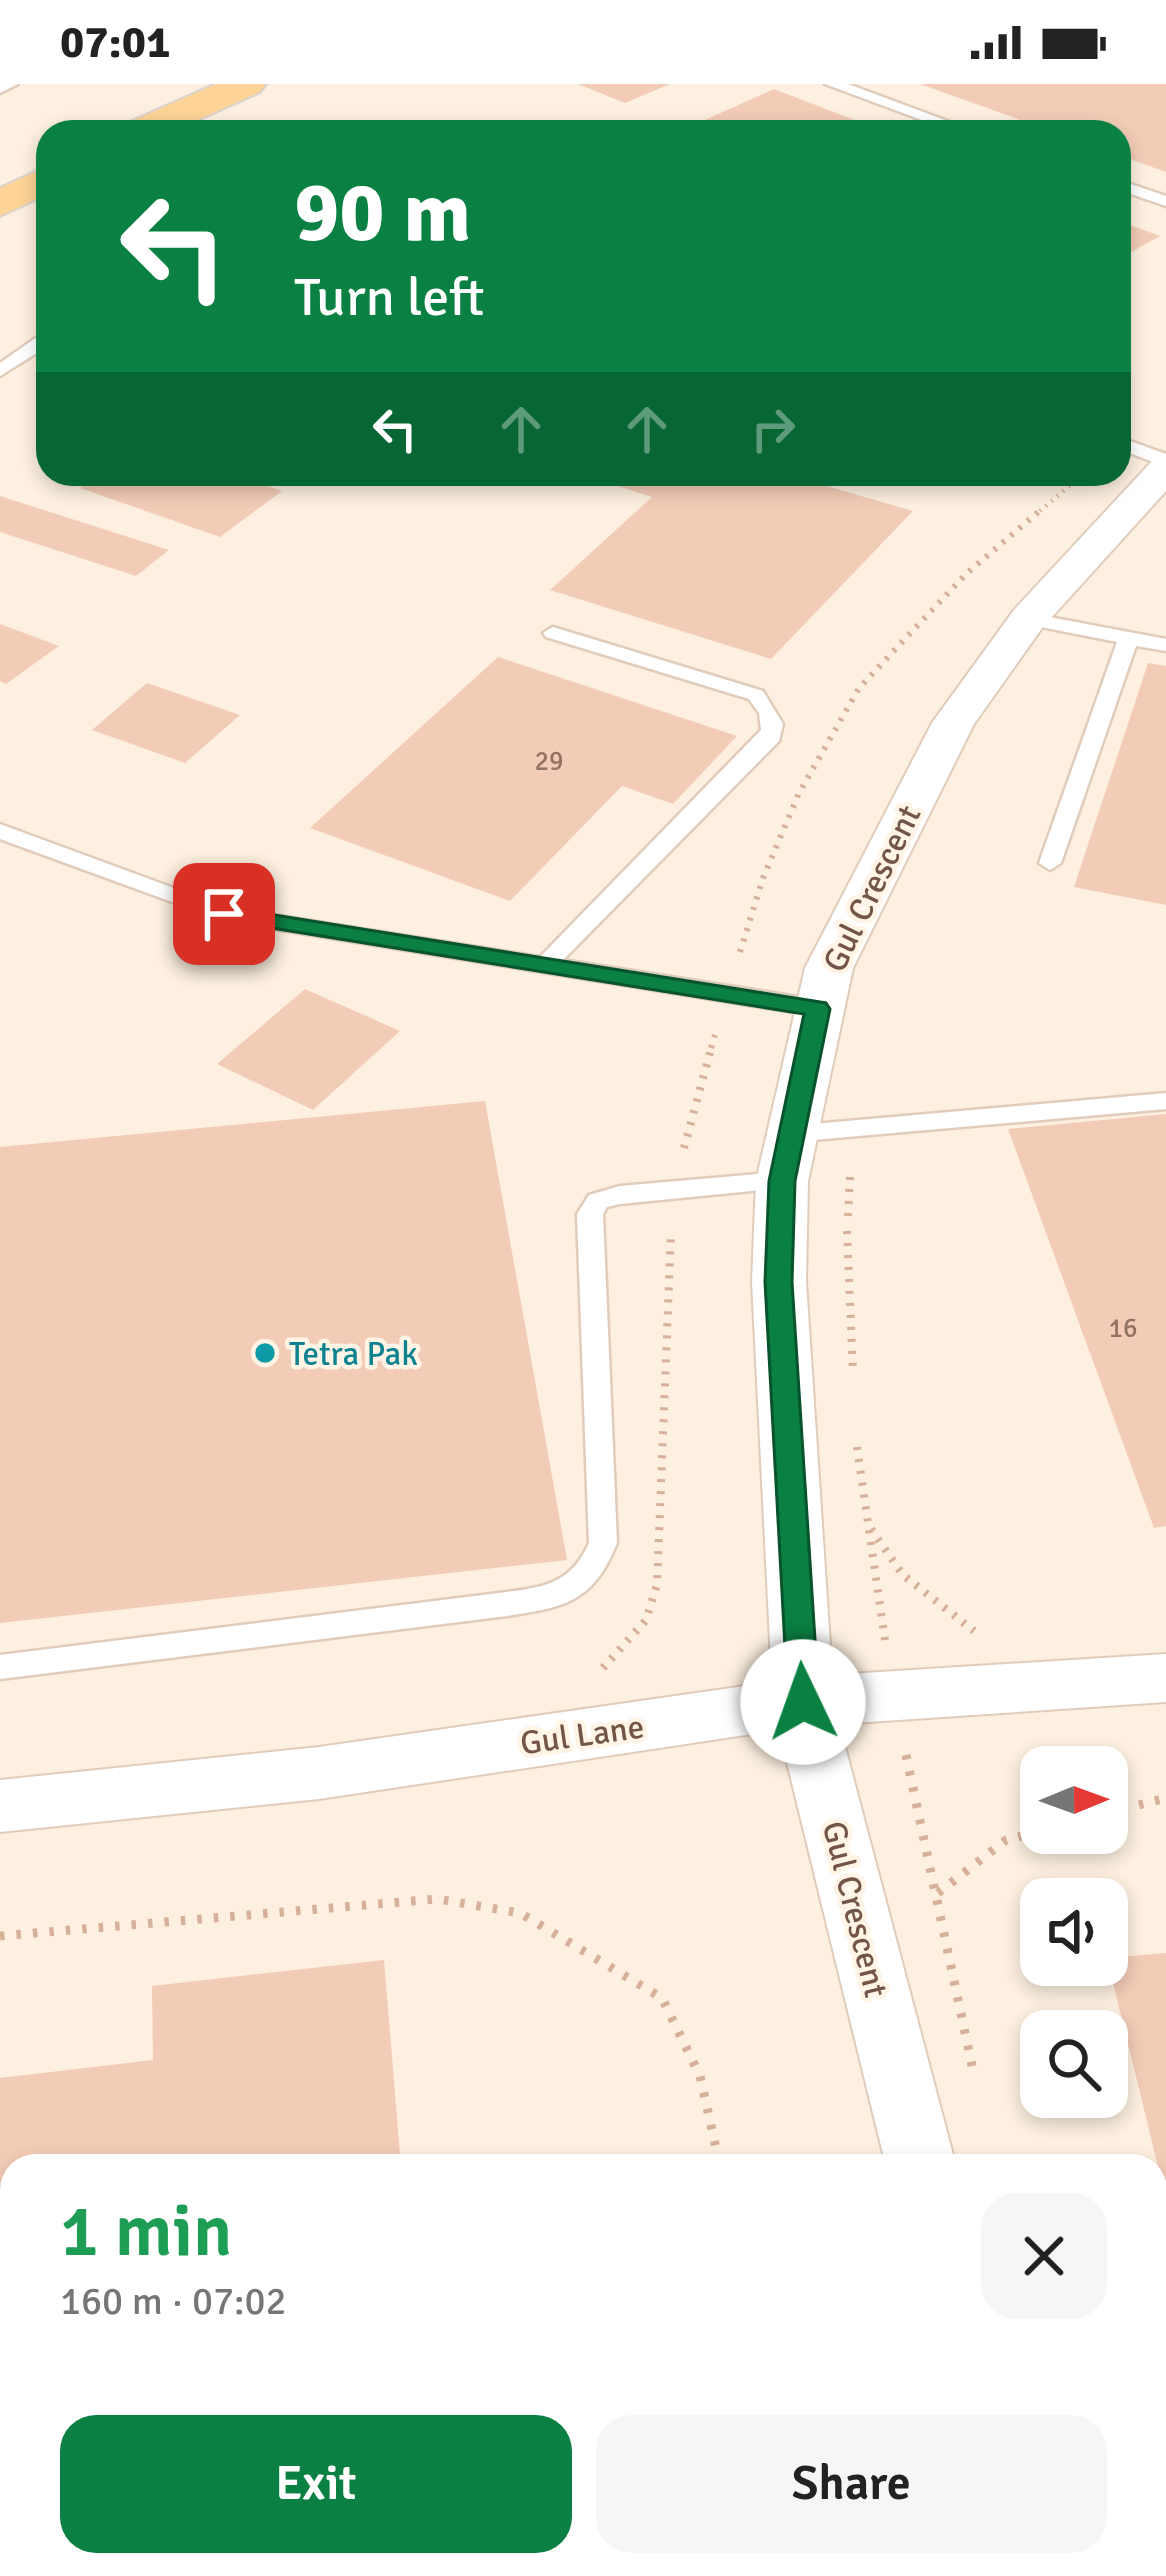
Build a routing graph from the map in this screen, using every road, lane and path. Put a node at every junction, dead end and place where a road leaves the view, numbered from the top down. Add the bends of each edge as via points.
1 (10, 84) edge
2 (247, 84) edge
3 (833, 84) edge
4 (0, 88) edge
5 (166, 120) edge
6 (935, 120) edge
7 (36, 184) edge
8 (1131, 189) edge
9 (1166, 201) edge
10 (0, 204) edge
11 (36, 345) edge
12 (0, 371) edge
13 (1131, 449) edge
14 (1166, 465) edge
15 (1028, 619) junction
16 (554, 633) dead end
17 (1128, 639) junction
18 (1166, 645) edge
19 (0, 831) edge
20 (1050, 863) dead end
21 (543, 967) junction
22 (818, 1009) junction
23 (1166, 1101) edge
24 (852, 1129) junction
25 (786, 1158) junction
26 (853, 1387) dead end
27 (855, 1431) dead end
28 (870, 1528) junction
29 (980, 1636) dead end
30 (0, 1666) edge
31 (1166, 1678) edge
32 (893, 1696) junction
33 (803, 1702) junction
34 (1166, 1798) edge
35 (0, 1806) edge
36 (1128, 1808) edge
37 (1020, 1836) edge
38 (938, 1893) junction
39 (0, 1936) edge
40 (979, 2098) dead end
41 (717, 2154) edge
42 (918, 2154) edge

1 - 4 lane
2 - 5 main road
3 - 6 lane
7 - 10 main road
8 - 9 lane
11 - 12 lane
13 - 14 lane
14 - 15 street, Gul Crescent
15 - 17 lane
15 - 22 street, Gul Crescent via 953,723 830,968
16 - 21 lane via 755,695 773,725 771,736
17 - 18 lane
17 - 20 lane
19 - 21 lane via 224,914
21 - 22 lane
22 - 25 street, Gul Crescent
23 - 24 lane
24 - 25 lane
24 - 26 path
25 - 30 lane via 620,1195 590,1214 603,1543 592,1575 558,1596 507,1604
25 - 33 street, Gul Crescent via 779,1282
27 - 28 path
28 - 29 path via 903,1575
28 - 32 path
31 - 32 street, Gul Lane
32 - 33 street, Gul Lane
32 - 38 path
33 - 35 street, Gul Lane via 319,1773
33 - 42 street, Gul Crescent
34 - 36 path
37 - 38 path
38 - 40 path
39 - 41 path via 437,1899 520,1913 662,1998 700,2076

